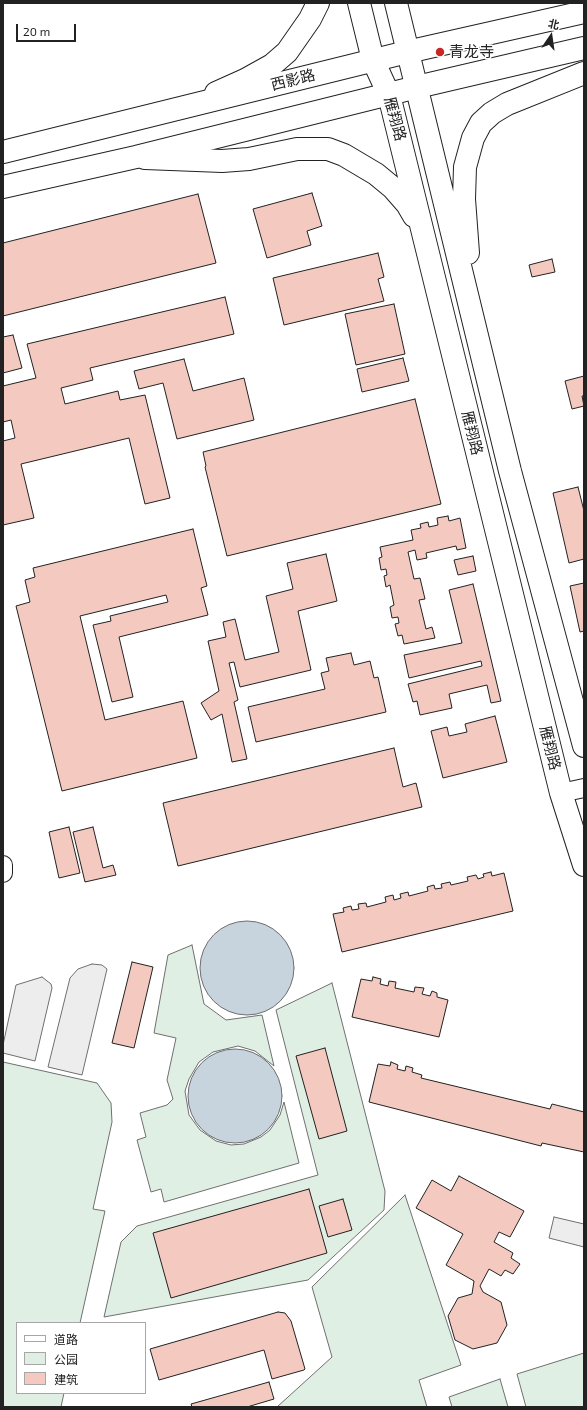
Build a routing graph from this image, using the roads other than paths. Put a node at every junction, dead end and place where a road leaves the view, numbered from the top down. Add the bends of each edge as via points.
1 (318, 3) edge
2 (359, 3) edge
3 (396, 3) edge
4 (584, 12) edge
5 (584, 48) edge
6 (407, 52) junction
7 (373, 60) junction
8 (584, 73) edge
9 (417, 87) junction
10 (389, 96) junction
11 (182, 107) junction
12 (3, 152) edge
13 (136, 157) junction
14 (3, 187) edge
15 (424, 235) junction
16 (474, 324) junction
17 (584, 746) edge
18 (584, 788) edge
19 (561, 793) junction
20 (3, 865) edge
21 (584, 865) edge
22 (3, 873) edge

1 - 11 main road via 300,35 287,52 272,65 245,80
2 - 7 main road, 雁翔路
3 - 6 main road, 雁翔路
4 - 6 main road, 西影路
5 - 9 main road
6 - 7 main road, 西影路
6 - 9 main road, 雁翔路
7 - 10 main road, 雁翔路
7 - 11 main road, 西影路
8 - 16 main road via 507,104 481,123 473,138 465,167 464,198
9 - 10 main road
9 - 16 main road, 雁翔路
10 - 13 main road
10 - 15 main road, 雁翔路
11 - 12 main road, 西影路
13 - 14 main road
13 - 15 main road via 222,161 249,159 297,149 328,149 361,164 393,188 407,204
15 - 19 main road, 雁翔路
16 - 17 main road, 雁翔路 via 539,582
18 - 19 street
19 - 21 main road, 雁翔路
20 - 22 street

